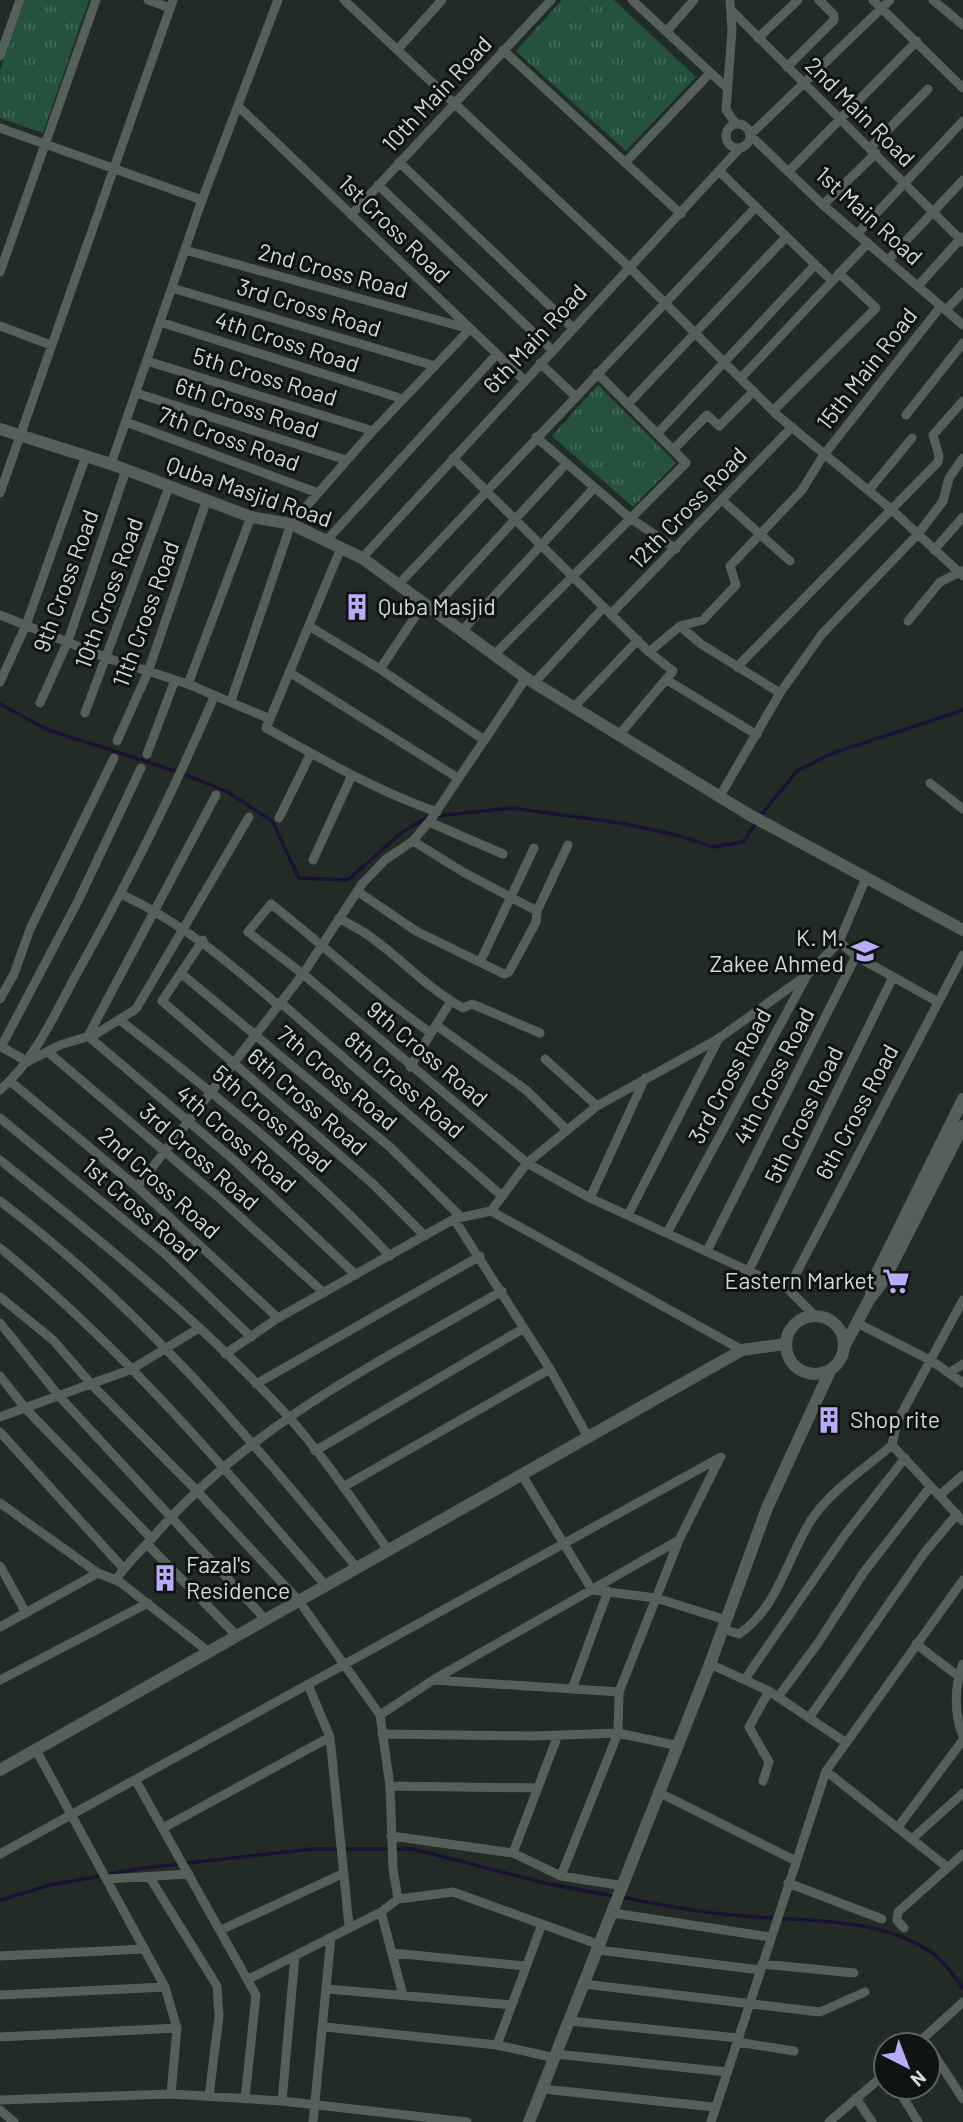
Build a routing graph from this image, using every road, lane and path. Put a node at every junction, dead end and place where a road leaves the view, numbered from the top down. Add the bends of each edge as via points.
1 (20, 0) edge
2 (96, 0) edge
3 (148, 0) edge
4 (278, 0) edge
5 (344, 0) edge
6 (442, 0) edge
7 (551, 0) edge
8 (632, 0) edge
9 (694, 0) edge
10 (798, 0) edge
11 (820, 0) edge
12 (873, 0) edge
13 (890, 0) edge
14 (933, 0) edge
15 (172, 4) edge
16 (731, 5) edge
17 (882, 8) junction
18 (963, 25) edge
19 (667, 32) junction
20 (758, 38) junction
21 (917, 41) junction
22 (397, 50) junction
23 (503, 50) junction
24 (0, 56) edge
25 (787, 66) junction
26 (710, 73) junction
27 (805, 85) junction
28 (726, 87) junction
29 (963, 88) edge
30 (928, 89) dead end
31 (453, 103) junction
32 (238, 106) junction
33 (839, 119) junction
34 (963, 121) edge
35 (736, 124) junction
36 (0, 128) edge
37 (750, 135) junction
38 (44, 144) junction
39 (739, 149) junction
40 (874, 150) junction
41 (399, 162) junction
42 (625, 163) junction
43 (113, 169) junction
44 (719, 171) junction
45 (789, 171) junction
46 (963, 180) edge
47 (905, 183) junction
48 (378, 185) junction
49 (202, 200) junction
50 (823, 205) junction
51 (756, 207) junction
52 (932, 210) junction
53 (681, 214) junction
54 (352, 215) junction
55 (857, 234) junction
56 (786, 237) junction
57 (962, 239) edge
58 (868, 243) junction
59 (185, 250) junction
60 (888, 260) junction
61 (815, 265) junction
62 (629, 267) junction
63 (0, 272) edge
64 (839, 273) junction
65 (832, 281) junction
66 (918, 286) junction
67 (172, 288) junction
68 (963, 292) edge
69 (665, 304) junction
70 (944, 308) junction
71 (160, 322) junction
72 (963, 325) edge
73 (0, 326) edge
74 (572, 327) junction
75 (470, 329) junction
76 (694, 333) junction
77 (963, 343) edge
78 (51, 345) junction
79 (552, 350) junction
80 (497, 354) junction
81 (147, 361) junction
82 (724, 362) junction
83 (540, 363) junction
84 (435, 366) junction
85 (597, 373) junction
86 (741, 378) junction
87 (524, 380) junction
88 (754, 391) junction
89 (136, 393) junction
90 (575, 396) junction
91 (403, 399) junction
92 (963, 401) edge
93 (628, 404) junction
94 (774, 410) junction
95 (906, 415) dead end
96 (126, 422) junction
97 (792, 427) junction
98 (0, 429) edge
99 (373, 431) junction
100 (657, 434) junction
101 (20, 438) junction
102 (536, 438) junction
103 (912, 438) dead end
104 (673, 450) junction
105 (86, 456) junction
106 (823, 456) junction
107 (453, 458) junction
108 (963, 458) edge
109 (346, 460) junction
110 (111, 464) junction
111 (566, 464) junction
112 (126, 470) junction
113 (169, 487) junction
114 (594, 488) junction
115 (869, 490) junction
116 (485, 491) junction
117 (0, 493) edge
118 (318, 493) junction
119 (207, 499) junction
120 (722, 500) junction
121 (892, 510) junction
122 (251, 517) junction
123 (630, 517) junction
124 (963, 517) edge
125 (514, 519) junction
126 (290, 524) junction
127 (760, 534) junction
128 (918, 534) junction
129 (326, 541) junction
130 (541, 546) junction
131 (341, 548) junction
132 (676, 549) junction
133 (934, 550) junction
134 (362, 558) junction
135 (790, 561) dead end
136 (962, 573) edge
137 (571, 575) junction
138 (398, 585) junction
139 (427, 608) junction
140 (607, 611) junction
141 (0, 615) edge
142 (908, 621) dead end
143 (26, 625) junction
144 (309, 626) junction
145 (680, 626) junction
146 (461, 632) junction
147 (638, 640) junction
148 (68, 641) junction
149 (649, 652) junction
150 (0, 654) edge
151 (495, 656) junction
152 (10, 658) junction
153 (107, 658) junction
154 (737, 667) junction
155 (380, 668) junction
156 (148, 672) junction
157 (289, 672) junction
158 (175, 680) junction
159 (530, 680) junction
160 (667, 680) junction
161 (0, 682) edge
162 (188, 684) junction
163 (780, 693) junction
164 (214, 697) junction
165 (231, 701) junction
166 (40, 703) dead end
167 (574, 707) junction
168 (85, 713) dead end
169 (270, 719) junction
170 (619, 734) junction
171 (757, 735) junction
172 (484, 740) junction
173 (117, 741) dead end
174 (311, 753) junction
175 (147, 754) dead end
176 (114, 758) dead end
177 (141, 768) dead end
178 (352, 775) junction
179 (458, 778) junction
180 (930, 783) dead end
181 (216, 795) dead end
182 (720, 796) junction
183 (963, 809) edge
184 (433, 816) junction
185 (249, 817) dead end
186 (279, 818) dead end
187 (413, 841) junction
188 (568, 845) dead end
189 (534, 848) dead end
190 (503, 853) dead end
191 (313, 860) dead end
192 (866, 878) junction
193 (357, 891) junction
194 (121, 894) junction
195 (510, 898) junction
196 (155, 910) junction
197 (537, 911) junction
198 (339, 918) junction
199 (184, 928) junction
200 (963, 930) edge
201 (203, 940) junction
202 (839, 942) junction
203 (322, 944) junction
204 (963, 955) edge
205 (856, 956) junction
206 (480, 962) junction
207 (303, 974) junction
208 (183, 975) junction
209 (807, 975) junction
210 (893, 977) junction
211 (0, 999) edge
212 (451, 1001) junction
213 (938, 1002) junction
214 (279, 1003) junction
215 (121, 1021) junction
216 (433, 1029) junction
217 (540, 1033) dead end
218 (255, 1034) junction
219 (88, 1036) junction
220 (718, 1039) junction
221 (0, 1047) edge
222 (48, 1052) junction
223 (545, 1059) dead end
224 (28, 1062) junction
225 (232, 1064) junction
226 (410, 1067) junction
227 (645, 1078) junction
228 (10, 1081) junction
229 (0, 1090) edge
230 (211, 1091) junction
231 (963, 1099) edge
232 (597, 1106) junction
233 (0, 1118) edge
234 (187, 1123) junction
235 (963, 1126) edge
236 (567, 1130) junction
237 (166, 1153) junction
238 (0, 1160) edge
239 (527, 1163) junction
240 (137, 1187) junction
241 (502, 1196) junction
242 (590, 1198) junction
243 (0, 1201) edge
244 (491, 1211) junction
245 (628, 1215) junction
246 (458, 1218) junction
247 (667, 1233) junction
248 (425, 1236) junction
249 (0, 1248) edge
250 (707, 1251) junction
251 (390, 1256) junction
252 (480, 1256) junction
253 (749, 1270) junction
254 (356, 1275) junction
255 (788, 1289) junction
256 (502, 1291) junction
257 (324, 1293) junction
258 (0, 1297) edge
259 (869, 1300) junction
260 (963, 1300) edge
261 (963, 1315) edge
262 (815, 1316) junction
263 (278, 1318) junction
264 (953, 1321) junction
265 (0, 1323) edge
266 (857, 1323) junction
267 (199, 1328) junction
268 (524, 1328) junction
269 (251, 1337) junction
270 (785, 1343) junction
271 (844, 1347) junction
272 (167, 1348) junction
273 (742, 1350) junction
274 (225, 1354) junction
275 (932, 1361) junction
276 (963, 1364) edge
277 (132, 1369) junction
278 (550, 1369) junction
279 (830, 1371) junction
280 (949, 1373) junction
281 (0, 1376) edge
282 (963, 1383) edge
283 (256, 1384) junction
284 (92, 1385) junction
285 (59, 1396) junction
286 (25, 1408) junction
287 (288, 1416) junction
288 (0, 1417) edge
289 (0, 1432) edge
290 (588, 1437) junction
291 (254, 1442) junction
292 (892, 1445) junction
293 (315, 1451) junction
294 (905, 1458) junction
295 (223, 1466) junction
296 (522, 1475) junction
297 (963, 1475) edge
298 (931, 1486) junction
299 (343, 1487) junction
300 (198, 1492) junction
301 (940, 1495) junction
302 (0, 1503) edge
303 (171, 1516) junction
304 (960, 1517) edge
305 (679, 1540) junction
306 (150, 1541) junction
307 (565, 1541) junction
308 (388, 1550) junction
309 (0, 1566) edge
310 (123, 1568) junction
311 (358, 1568) junction
312 (98, 1573) junction
313 (116, 1580) junction
314 (963, 1580) edge
315 (326, 1586) junction
316 (592, 1590) junction
317 (608, 1591) junction
318 (656, 1598) junction
319 (299, 1601) junction
320 (148, 1603) junction
321 (26, 1613) junction
322 (266, 1620) junction
323 (724, 1625) junction
324 (0, 1627) edge
325 (237, 1636) junction
326 (916, 1644) junction
327 (209, 1652) junction
328 (345, 1664) junction
329 (710, 1664) junction
330 (963, 1664) edge
331 (958, 1676) junction
332 (0, 1679) edge
333 (745, 1679) junction
334 (433, 1680) junction
335 (308, 1685) junction
336 (572, 1689) junction
337 (769, 1691) junction
338 (620, 1692) junction
339 (778, 1697) junction
340 (380, 1715) junction
341 (809, 1718) junction
342 (618, 1733) junction
343 (382, 1734) junction
344 (558, 1735) junction
345 (330, 1737) junction
346 (963, 1738) edge
347 (845, 1742) junction
348 (679, 1745) junction
349 (36, 1750) junction
350 (0, 1770) edge
351 (826, 1770) junction
352 (135, 1781) junction
353 (763, 1781) dead end
354 (390, 1786) junction
355 (537, 1788) junction
356 (660, 1793) junction
357 (963, 1793) edge
358 (74, 1815) junction
359 (898, 1827) junction
360 (163, 1828) junction
361 (391, 1836) junction
362 (913, 1838) junction
363 (513, 1853) junction
364 (0, 1854) edge
365 (963, 1854) edge
366 (796, 1861) junction
367 (947, 1867) junction
368 (187, 1871) junction
369 (342, 1874) junction
370 (561, 1876) junction
371 (106, 1878) junction
372 (150, 1878) junction
373 (788, 1882) junction
374 (623, 1888) junction
375 (398, 1899) junction
376 (614, 1911) junction
377 (381, 1912) junction
378 (882, 1919) dead end
379 (542, 1924) junction
380 (349, 1927) junction
381 (904, 1928) dead end
382 (221, 1930) junction
383 (771, 1934) junction
384 (331, 1937) junction
385 (599, 1948) junction
386 (145, 1949) junction
387 (392, 1953) junction
388 (0, 1956) edge
389 (295, 1956) junction
390 (526, 1966) junction
391 (761, 1967) junction
392 (854, 1973) dead end
393 (249, 1979) junction
394 (584, 1984) junction
395 (165, 1987) junction
396 (327, 1989) junction
397 (864, 1992) dead end
398 (0, 1995) edge
399 (402, 1995) junction
400 (750, 2001) junction
401 (963, 2002) edge
402 (512, 2005) junction
403 (570, 2021) junction
404 (325, 2027) junction
405 (177, 2028) junction
406 (935, 2031) edge
407 (0, 2037) edge
408 (738, 2040) junction
409 (497, 2045) junction
410 (794, 2051) dead end
411 (556, 2056) junction
412 (942, 2069) edge
413 (727, 2072) junction
414 (872, 2085) edge
415 (542, 2089) junction
416 (172, 2094) junction
417 (209, 2096) junction
418 (856, 2098) junction
419 (245, 2099) junction
420 (963, 2099) edge
421 (0, 2100) edge
422 (282, 2101) junction
423 (905, 2101) edge
424 (314, 2105) junction
425 (715, 2107) junction
426 (0, 2110) edge
427 (14, 2122) edge
428 (313, 2122) edge
429 (467, 2122) edge
430 (529, 2122) edge
431 (710, 2122) edge
432 (830, 2122) edge
433 (872, 2122) edge
434 (918, 2122) edge

1 - 24 street
2 - 38 street
3 - 15 street
4 - 32 street
5 - 22 street
6 - 22 street
7 - 23 street, 10th Main Road
8 - 19 street
9 - 19 street
10 - 20 street
11 - 25 street via 834,20
12 - 17 street
13 - 17 street
14 - 18 street
15 - 43 street
16 - 20 street, 2nd Main Road
16 - 28 street
17 - 21 street
17 - 27 street
19 - 26 street
20 - 25 street, 2nd Main Road
21 - 29 street
21 - 33 street
22 - 31 street
23 - 31 street, 10th Main Road
23 - 42 street
25 - 27 street, 2nd Main Road
26 - 28 street
26 - 42 street
27 - 33 street, 2nd Main Road
27 - 37 street
28 - 35 street via 726,110
30 - 40 street
31 - 41 street, 10th Main Road
31 - 62 street
32 - 49 street
32 - 54 street, 1st Cross Road
33 - 40 street, 2nd Main Road
33 - 45 street
34 - 47 street
35 - 37 street via 746,126
35 - 39 street via 728,128 725,138
36 - 38 street
37 - 39 street via 748,144
37 - 45 street, 1st Main Road
38 - 43 street
38 - 63 street
39 - 44 street, 6th Main Road
40 - 47 street, 2nd Main Road
40 - 50 street
41 - 48 street, 10th Main Road
41 - 74 street
42 - 53 street
43 - 49 street
43 - 78 street
44 - 51 street
44 - 53 street, 6th Main Road
45 - 50 street, 1st Main Road
46 - 52 street
47 - 52 street, 2nd Main Road
47 - 55 street
48 - 54 street, 10th Main Road
48 - 79 street
49 - 59 street
50 - 55 street, 1st Main Road
51 - 56 street
51 - 69 street
52 - 57 street, 2nd Main Road
52 - 60 street
53 - 62 street, 6th Main Road
54 - 75 street, 1st Cross Road
55 - 58 street, 1st Main Road
56 - 61 street
56 - 76 street
57 - 66 street
58 - 60 street, 1st Main Road
58 - 64 street
59 - 67 street
59 - 75 street, 2nd Cross Road
60 - 66 street, 1st Main Road
61 - 65 street
61 - 82 street
62 - 69 street
62 - 74 street, 6th Main Road
64 - 65 street
64 - 94 street via 876,308
65 - 86 street
66 - 70 street, 1st Main Road
67 - 71 street
67 - 84 street, 3rd Cross Road
68 - 70 street, 15th Main Road
69 - 76 street
69 - 85 street
70 - 72 street, 1st Main Road
70 - 106 street, 15th Main Road
71 - 81 street
71 - 91 street, 4th Cross Road
73 - 78 street
74 - 79 street, 6th Main Road
75 - 80 street, 1st Cross Road
75 - 84 street
76 - 82 street
76 - 93 street
77 - 95 street
78 - 101 street
79 - 83 street, 6th Main Road
80 - 87 street, 1st Cross Road
80 - 129 street
81 - 89 street
81 - 99 street, 5th Cross Road
82 - 86 street
82 - 100 street
83 - 87 street, 6th Main Road
83 - 90 street
84 - 91 street
85 - 90 street
85 - 93 street
86 - 88 street
87 - 107 street, 6th Main Road
88 - 94 street
88 - 104 street via 719,426 707,415
89 - 96 street
89 - 109 street, 6th Cross Road
90 - 102 street
91 - 99 street
92 - 121 street via 933,435 938,462
93 - 100 street
94 - 97 street
96 - 110 street
96 - 118 street, 7th Cross Road
97 - 106 street
97 - 120 street, 12th Cross Road
98 - 101 street, Quba Masjid Road
99 - 109 street
100 - 104 street
101 - 105 street, Quba Masjid Road
101 - 117 street
102 - 111 street
102 - 116 street
103 - 115 street
104 - 123 street via 686,463
105 - 110 street, Quba Masjid Road
105 - 143 street
106 - 115 street
106 - 127 street, 15th Main Road via 802,490
107 - 116 street
107 - 134 street, 6th Main Road
108 - 128 street via 949,478 943,500
109 - 118 street
110 - 112 street, Quba Masjid Road
111 - 114 street
111 - 125 street
112 - 113 street, Quba Masjid Road
112 - 148 street, 9th Cross Road
113 - 119 street, Quba Masjid Road
113 - 153 street, 10th Cross Road
114 - 123 street
114 - 130 street
115 - 121 street
116 - 125 street
116 - 138 street
118 - 126 street
119 - 122 street, Quba Masjid Road
119 - 156 street, 11th Cross Road
120 - 127 street
120 - 132 street, 12th Cross Road
121 - 128 street
121 - 154 street
122 - 126 street, Quba Masjid Road
122 - 162 street
123 - 132 street
123 - 137 street
124 - 133 street
125 - 130 street
125 - 139 street
126 - 129 street, Quba Masjid Road
126 - 165 street
127 - 135 street
127 - 145 street, 15th Main Road via 730,566 736,584 703,620
128 - 133 street
128 - 163 street via 822,634
129 - 131 street, Quba Masjid Road
130 - 137 street
130 - 146 street
131 - 134 street, Quba Masjid Road
131 - 144 street
132 - 140 street, 12th Cross Road
133 - 136 street
134 - 138 street, Quba Masjid Road
136 - 142 street via 940,582
137 - 140 street
137 - 151 street
138 - 139 street, Quba Masjid Road
139 - 146 street, Quba Masjid Road
139 - 155 street
140 - 147 street
140 - 159 street, 12th Cross Road
141 - 143 street
143 - 148 street
143 - 152 street
144 - 155 street
144 - 157 street
145 - 149 street
145 - 154 street
146 - 151 street, Quba Masjid Road
147 - 149 street
147 - 167 street
148 - 153 street
148 - 166 street, 9th Cross Road
149 - 160 street via 673,671
150 - 152 street
151 - 159 street, Quba Masjid Road
152 - 161 street
153 - 156 street
153 - 168 street, 10th Cross Road
154 - 163 street
155 - 172 street
156 - 158 street
156 - 173 street, 11th Cross Road
157 - 169 street
157 - 179 street
158 - 162 street
158 - 175 street
159 - 167 street, Quba Masjid Road
159 - 172 street, 12th Cross Road
160 - 170 street
160 - 171 street
162 - 164 street
163 - 171 street
164 - 165 street
164 - 194 street via 181,777
165 - 169 street
167 - 170 street, Quba Masjid Road
169 - 174 street via 266,728
170 - 182 street, Quba Masjid Road
171 - 182 street
172 - 179 street, 12th Cross Road
174 - 178 street
174 - 186 street
176 - 211 street
177 - 221 street via 78,901
178 - 184 street
178 - 191 street
179 - 184 street, 12th Cross Road
180 - 183 street
181 - 196 street
182 - 192 street, Quba Masjid Road
184 - 187 street, 12th Cross Road
184 - 190 street
185 - 199 street
187 - 193 street, 12th Cross Road via 385,860
187 - 195 street
188 - 197 street
189 - 195 street
192 - 200 street
192 - 202 street
193 - 198 street, 12th Cross Road
193 - 206 street via 416,931
194 - 196 street, 8th Cross Road
194 - 224 street
195 - 197 street
195 - 206 street
196 - 199 street, 8th Cross Road
196 - 219 street
197 - 206 street via 536,922 509,972 504,974
198 - 203 street, 12th Cross Road
198 - 212 street via 372,938
199 - 201 street, 8th Cross Road
199 - 215 street via 136,1009
201 - 208 street
201 - 214 street, 8th Cross Road
202 - 205 street
202 - 209 street
203 - 207 street, 12th Cross Road
203 - 207 street, 9th Cross Road via 271,904 248,932
203 - 216 street via 398,1010
204 - 213 street, 6th Cross Road
205 - 210 street
205 - 250 street, 4th Cross Road
207 - 214 street, 12th Cross Road
207 - 226 street, 9th Cross Road
208 - 218 street, 7th Cross Road
208 - 225 street, 6th Cross Road via 162,1001
209 - 220 street
209 - 247 street, 3rd Cross Road
210 - 213 street
210 - 253 street, 5th Cross Road
212 - 216 street
212 - 217 street via 463,1008 472,1004
213 - 255 street, 6th Cross Road
214 - 218 street, 12th Cross Road
214 - 241 street, 8th Cross Road
215 - 219 street
215 - 230 street, 5th Cross Road
216 - 226 street
216 - 236 street via 526,1090
218 - 225 street, 12th Cross Road
218 - 246 street, 7th Cross Road via 390,1147
219 - 222 street
219 - 234 street, 4th Cross Road
220 - 227 street
220 - 245 street
221 - 224 street
222 - 224 street
222 - 237 street, 3rd Cross Road
223 - 232 street
224 - 228 street
225 - 230 street, 12th Cross Road
225 - 248 street, 6th Cross Road via 373,1184
226 - 239 street, 9th Cross Road
227 - 232 street
227 - 242 street
228 - 229 street
228 - 240 street, 2nd Cross Road
230 - 234 street, 12th Cross Road
230 - 251 street, 5th Cross Road via 339,1202
231 - 259 street via 876,1275
232 - 236 street
233 - 269 street, 1st Cross Road via 164,1253
234 - 237 street, 12th Cross Road
234 - 254 street, 4th Cross Road via 235,1161
235 - 259 street via 884,1280
236 - 239 street
237 - 240 street, 12th Cross Road
237 - 257 street, 3rd Cross Road
238 - 267 street
239 - 241 street
239 - 242 street, 9th Cross Road
240 - 263 street, 2nd Cross Road
241 - 244 street
242 - 245 street, 9th Cross Road
243 - 272 street via 65,1253
244 - 246 street
244 - 273 street
245 - 247 street, 9th Cross Road
246 - 248 street
246 - 252 street, 7th Cross Road
247 - 250 street, 9th Cross Road
248 - 251 street
249 - 277 street
250 - 253 street, 9th Cross Road
251 - 254 street
252 - 256 street, 7th Cross Road
252 - 283 street
253 - 255 street, 9th Cross Road
254 - 257 street
255 - 262 street, 9th Cross Road
256 - 268 street, 7th Cross Road
256 - 287 street
257 - 263 street
258 - 284 street via 53,1340
259 - 266 street
260 - 264 street
261 - 264 street
262 - 270 street via 798,1321
262 - 271 street via 833,1322
263 - 269 street
264 - 275 street
265 - 285 street
266 - 271 street
266 - 275 street
267 - 272 street
267 - 274 street
268 - 278 street, 7th Cross Road
268 - 293 street
269 - 274 street
270 - 273 street
270 - 279 street via 789,1361 803,1372
271 - 279 street
272 - 277 street
272 - 291 street
273 - 290 street
274 - 283 street
275 - 280 street
275 - 292 street via 897,1422
276 - 280 street
277 - 284 street
277 - 295 street
278 - 290 street, 7th Cross Road
278 - 299 street
279 - 323 street via 773,1495
280 - 282 street
281 - 286 street
283 - 287 street
284 - 285 street
284 - 300 street
285 - 286 street
285 - 303 street
286 - 288 street
286 - 306 street
287 - 291 street
287 - 293 street
289 - 310 street
290 - 296 street
291 - 295 street
291 - 311 street
292 - 294 street
292 - 323 street via 810,1521 774,1598 754,1624 739,1634
293 - 299 street
294 - 298 street
294 - 333 street via 844,1536
295 - 300 street
295 - 315 street
296 - 307 street
296 - 308 street
297 - 301 street
298 - 301 street
298 - 339 street via 864,1572
299 - 308 street
300 - 303 street
300 - 319 street
301 - 304 street
302 - 312 street
303 - 306 street
303 - 322 street
304 - 341 street via 925,1552
305 - 307 street via 721,1457
305 - 316 street
305 - 318 street
306 - 310 street
306 - 325 street
307 - 316 street
307 - 328 street
308 - 311 street
309 - 321 street
310 - 313 street
311 - 315 street
312 - 313 street
312 - 321 street
313 - 320 street
314 - 326 street
315 - 319 street
316 - 317 street
316 - 334 street
317 - 318 street
317 - 336 street
318 - 323 street
318 - 338 street
319 - 322 street
319 - 328 street
320 - 327 street
320 - 332 street
321 - 324 street
322 - 325 street
323 - 329 street
325 - 327 street
326 - 331 street
326 - 347 street
327 - 349 street
328 - 335 street
328 - 340 street
329 - 333 street
329 - 348 street
330 - 331 street
331 - 346 street via 956,1701
333 - 337 street
334 - 336 street
334 - 340 street
335 - 345 street
335 - 352 street
336 - 338 street
337 - 339 street
337 - 353 street via 749,1727 769,1762
338 - 342 street
339 - 341 street
340 - 343 street
341 - 347 street
342 - 344 street
342 - 348 street
342 - 370 street
343 - 344 street
343 - 354 street
344 - 355 street
345 - 360 street
345 - 369 street
346 - 359 street
347 - 351 street
348 - 356 street
349 - 350 street
349 - 358 street
351 - 359 street
351 - 366 street
352 - 358 street
352 - 360 street
354 - 355 street
354 - 361 street
355 - 363 street
356 - 366 street
356 - 374 street
357 - 362 street
358 - 364 street
358 - 371 street
359 - 362 street
360 - 368 street
361 - 363 street
361 - 375 street
362 - 367 street
363 - 370 street
365 - 367 street
366 - 373 street
367 - 381 street via 898,1912 897,1920
368 - 372 street
368 - 382 street
369 - 380 street
369 - 382 street
370 - 374 street
371 - 372 street
371 - 386 street
372 - 417 street via 217,1986 219,2016
373 - 378 street
373 - 383 street
374 - 376 street
375 - 377 street
375 - 379 street via 453,1892
376 - 383 street
376 - 385 street
377 - 380 street
377 - 387 street
379 - 385 street
379 - 390 street
380 - 384 street
382 - 393 street
383 - 391 street
384 - 389 street
384 - 396 street
385 - 391 street
385 - 394 street
386 - 388 street
386 - 395 street
387 - 390 street
387 - 399 street
389 - 393 street
389 - 422 street
390 - 402 street
391 - 392 street
391 - 400 street
393 - 419 street via 256,1995
394 - 400 street
394 - 403 street
395 - 398 street
395 - 405 street
396 - 399 street
396 - 404 street
397 - 400 street via 820,2012
399 - 402 street
400 - 408 street
401 - 406 street
402 - 409 street
403 - 408 street
403 - 411 street
404 - 409 street
404 - 424 street
405 - 407 street
405 - 416 street
408 - 410 street
408 - 413 street
409 - 411 street
411 - 413 street
411 - 415 street
412 - 420 street
413 - 425 street
414 - 418 street
415 - 425 street
415 - 430 street
416 - 417 street
416 - 421 street
417 - 419 street
418 - 432 street
418 - 433 street
419 - 422 street
422 - 424 street
423 - 434 street
424 - 428 street
424 - 429 street
425 - 431 street
426 - 427 street

